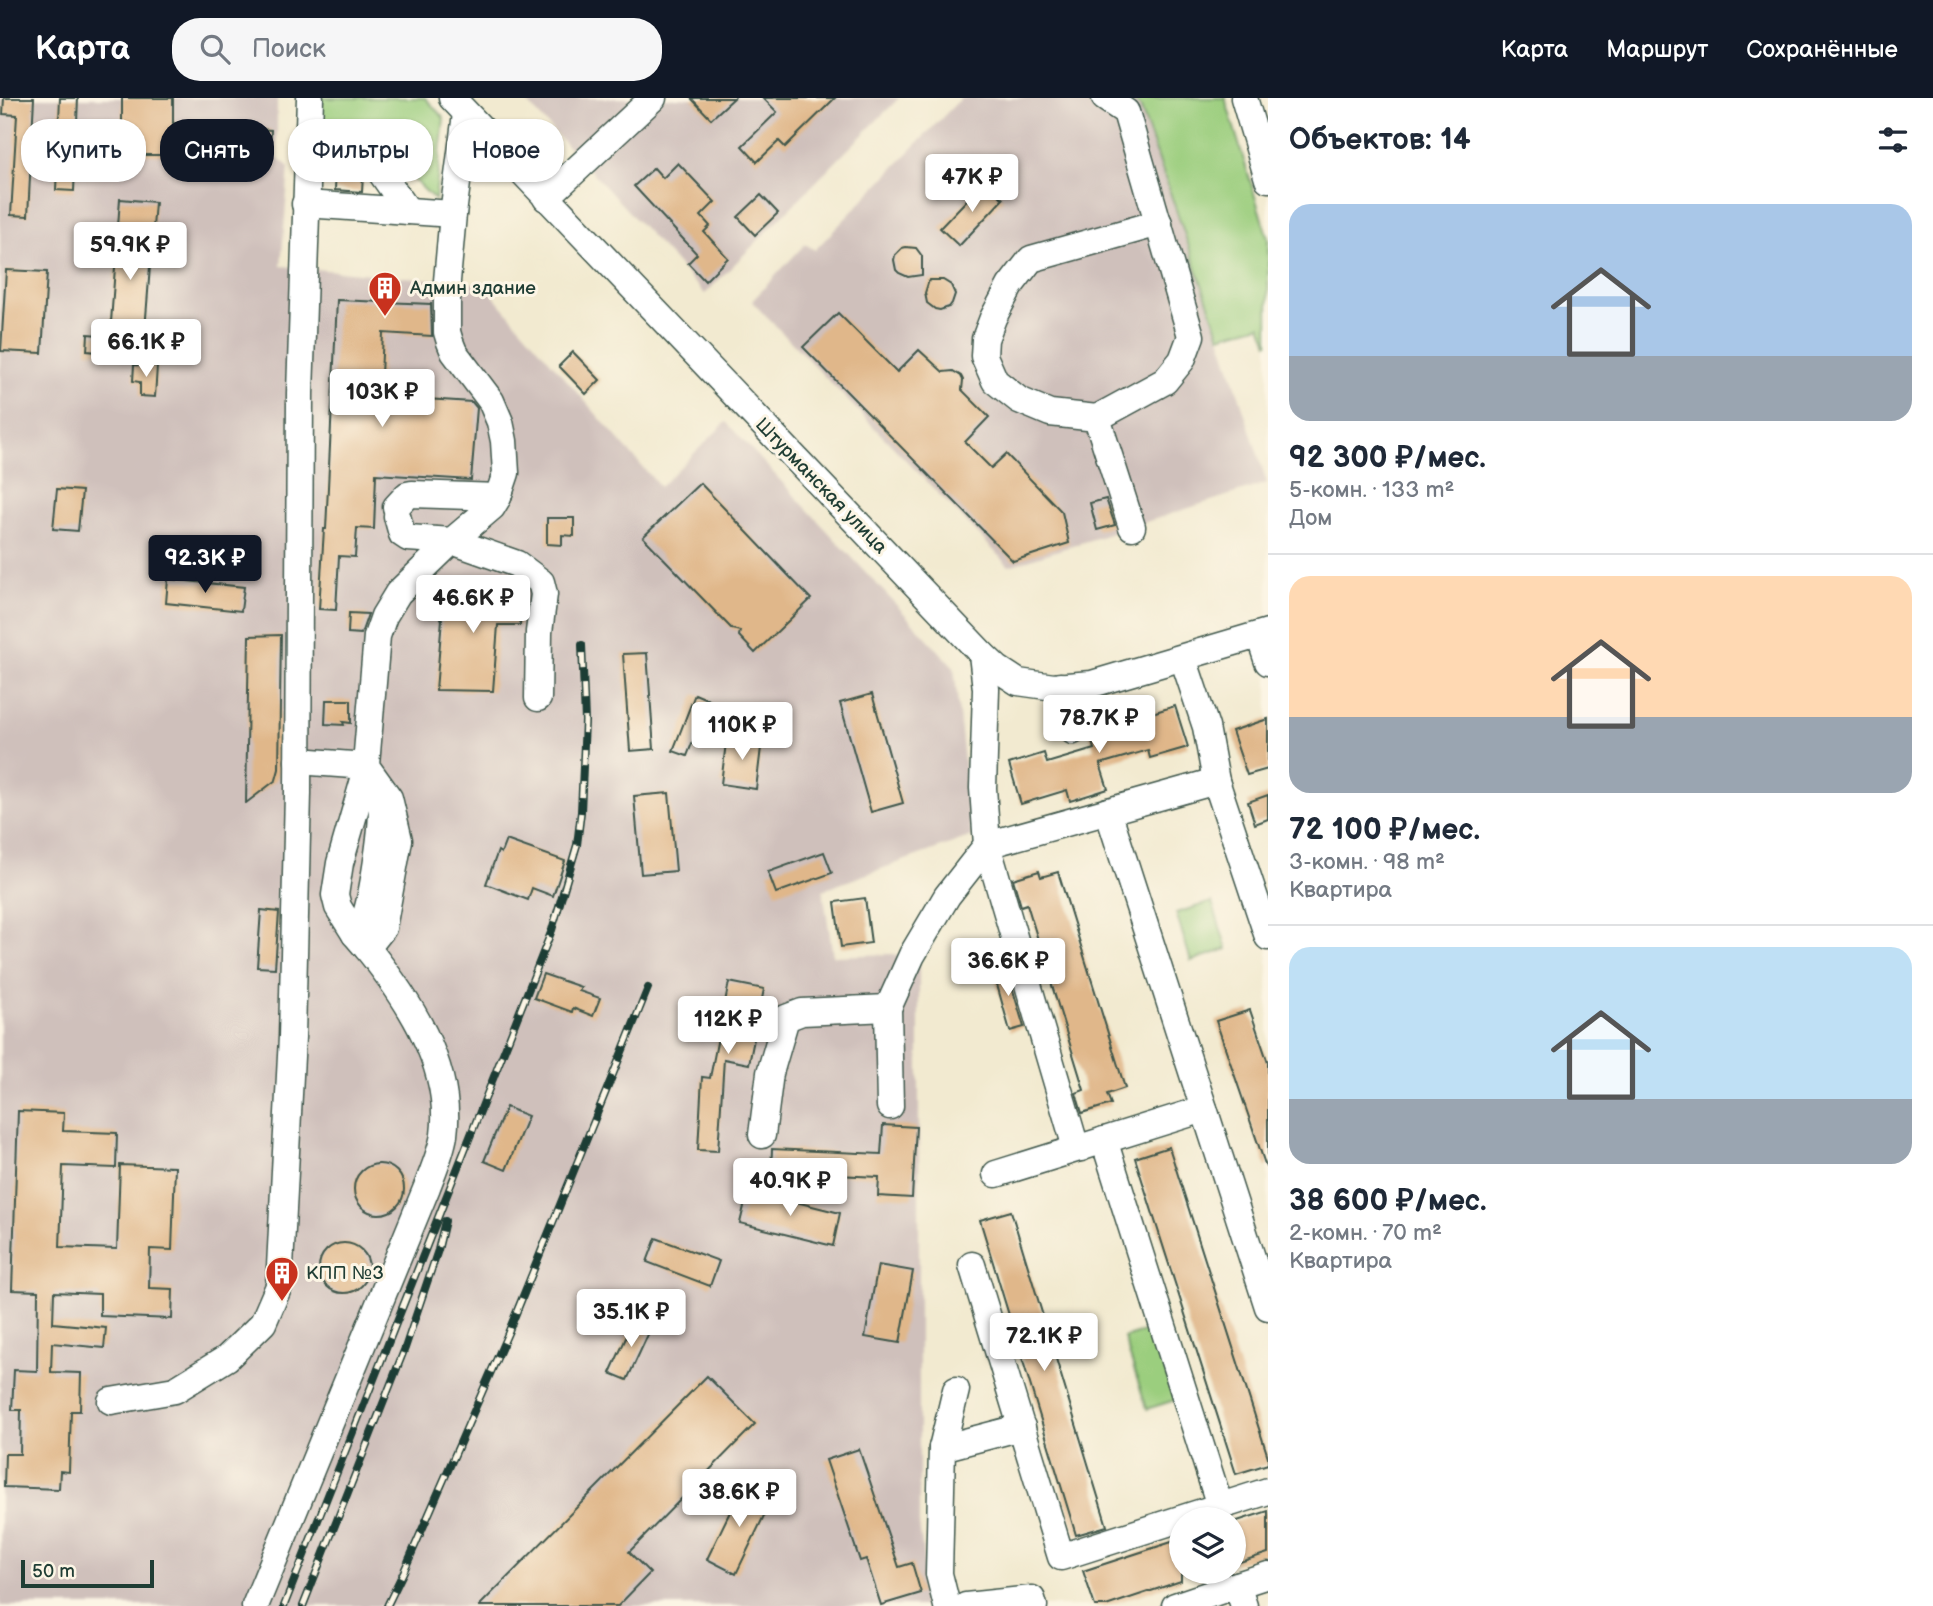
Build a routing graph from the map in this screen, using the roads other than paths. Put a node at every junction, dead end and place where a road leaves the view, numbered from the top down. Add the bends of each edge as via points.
1 (310, 98) edge
2 (653, 98) edge
3 (1105, 98) edge
4 (1244, 98) edge
5 (459, 106) edge
6 (309, 119) edge
7 (1268, 179) edge
8 (306, 182) edge
9 (388, 182) edge
10 (546, 198) junction
11 (305, 204) junction
12 (408, 211) junction
13 (453, 214) junction
14 (1158, 223) junction
15 (1097, 418) junction
16 (498, 497) junction
17 (1132, 527) dead end
18 (452, 541) junction
19 (1263, 634) edge
20 (982, 654) junction
21 (1183, 658) junction
22 (1268, 662) edge
23 (1060, 686) junction
24 (538, 698) dead end
25 (1073, 731) dead end
26 (298, 761) junction
27 (366, 766) junction
28 (1216, 781) junction
29 (1108, 811) junction
30 (987, 845) junction
31 (1268, 937) edge
32 (361, 941) junction
33 (888, 1008) junction
34 (890, 1106) dead end
35 (1204, 1109) junction
36 (762, 1135) dead end
37 (1093, 1144) junction
38 (996, 1174) dead end
39 (972, 1265) dead end
40 (1268, 1307) edge
41 (956, 1390) dead end
42 (111, 1401) dead end
43 (1022, 1427) junction
44 (942, 1448) junction
45 (1268, 1491) edge
46 (1220, 1506) junction
47 (1268, 1575) edge
48 (1241, 1595) edge
49 (255, 1606) edge
50 (947, 1606) edge
51 (966, 1606) edge
52 (1034, 1606) edge
53 (1175, 1606) edge

1 - 6 street
2 - 10 street
3 - 14 street via 1126,112
4 - 7 street
5 - 10 street, Штурманская улица
5 - 13 street
8 - 11 street
9 - 12 street
10 - 20 street, Штурманская улица
11 - 12 street
11 - 26 street
12 - 13 street
13 - 16 street via 447,332 454,352 491,401 500,422 506,473
14 - 15 street via 1191,336 1182,360 1165,381
14 - 15 street via 1031,258 1010,286 985,339 984,356 995,381 1019,400 1050,413
15 - 17 street
16 - 18 street
16 - 18 street via 407,495 397,511 402,534
18 - 24 street via 517,564 541,582
18 - 27 street via 398,593 384,616 377,636
19 - 21 street, Штурманская улица
19 - 22 street
20 - 23 street, Штурманская улица via 1018,682
20 - 30 street
21 - 23 street, Штурманская улица via 1092,684
21 - 28 street via 1206,727
23 - 25 street
26 - 27 street
26 - 42 street via 292,1037 280,1275 275,1297 263,1323 227,1358 175,1390
27 - 32 street via 335,895
27 - 32 street via 389,798 400,839 383,928
28 - 29 street
28 - 31 street
29 - 30 street
29 - 35 street
30 - 33 street via 947,895
30 - 37 street via 1074,1141
32 - 49 street via 390,976 430,1049 440,1077 444,1136
33 - 34 street
33 - 36 street via 803,1012 786,1018 769,1073
35 - 37 street
35 - 40 street
37 - 38 street
37 - 46 street
39 - 43 street
41 - 44 street
43 - 44 street
43 - 46 street via 1061,1556
44 - 50 street via 939,1574
45 - 46 street
47 - 48 street
48 - 53 street
51 - 52 street via 1032,1599

